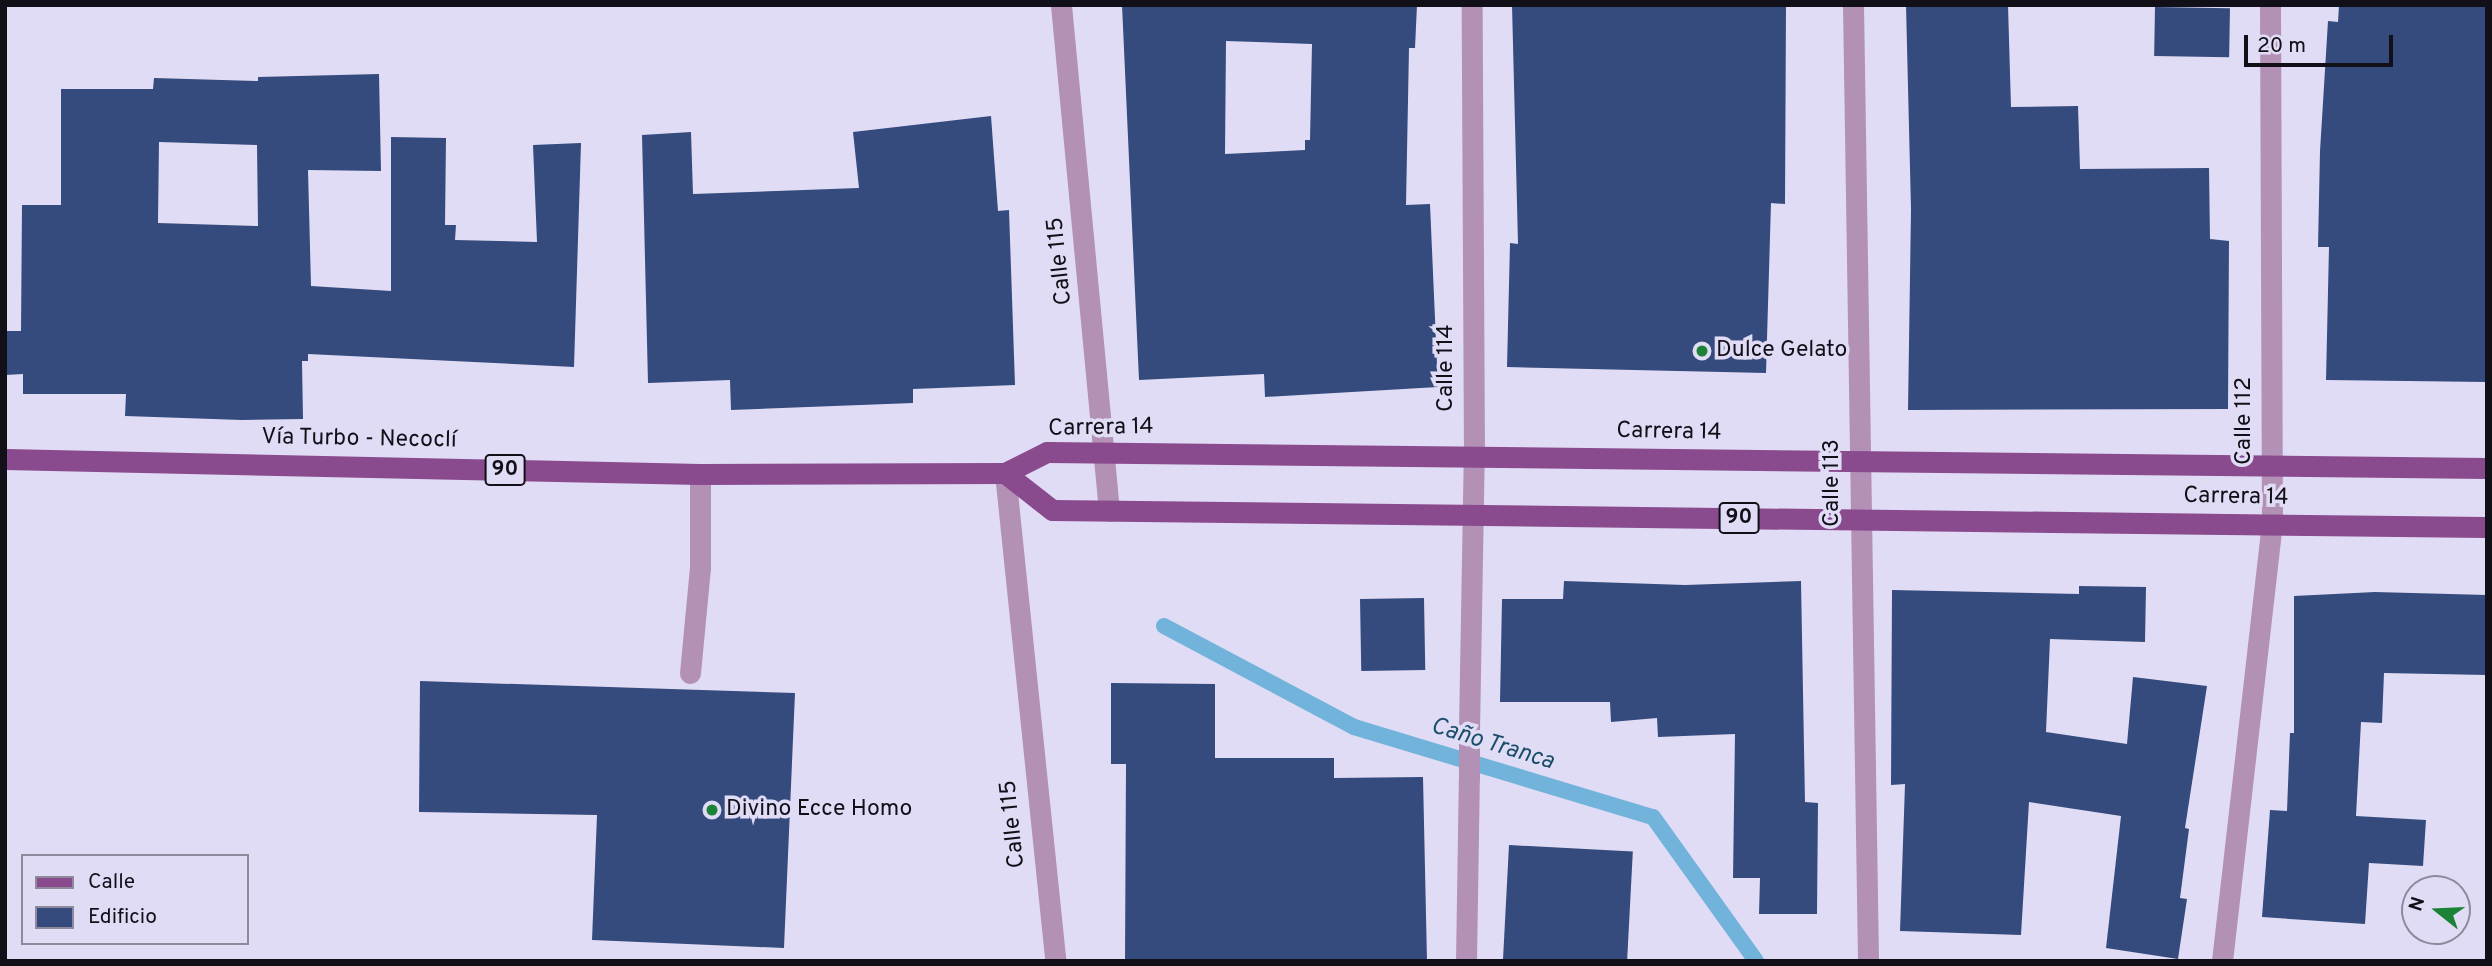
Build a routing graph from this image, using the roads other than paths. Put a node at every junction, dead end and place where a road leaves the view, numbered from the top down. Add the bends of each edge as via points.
1 (1061, 5) edge
2 (1472, 5) edge
3 (1853, 5) edge
4 (2270, 5) edge
5 (1107, 453) junction
6 (1474, 457) junction
7 (5, 459) edge
8 (1860, 461) junction
9 (2272, 466) junction
10 (2487, 468) edge
11 (1005, 473) junction
12 (700, 474) junction
13 (1110, 511) junction
14 (1473, 516) junction
15 (1860, 520) junction
16 (2272, 525) junction
17 (2487, 527) edge
18 (690, 673) dead end
19 (1868, 951) edge
20 (1055, 961) edge
21 (1466, 961) edge
22 (2222, 961) edge

1 - 5 street, Calle 115
2 - 6 street, Calle 114
3 - 8 street, Calle 113
4 - 9 street, Calle 112
5 - 6 main road, Carrera 14 / 90
5 - 11 main road, Carrera 14 / 90 via 1047,452
5 - 13 street, Calle 115
6 - 8 main road, Carrera 14 / 90
6 - 14 street, Calle 114
7 - 12 main road, Vía Turbo - Necoclí / 90
8 - 9 main road, Carrera 14 / 90
8 - 15 street, Calle 113
9 - 10 main road, Carrera 14 / 90
9 - 16 street, Calle 112
11 - 12 main road, Vía Turbo - Necoclí / 90
11 - 13 main road, Carrera 14 / 90 via 1052,510
11 - 20 street, Calle 115
12 - 18 street via 700,567
13 - 14 main road, Carrera 14 / 90
14 - 15 main road, Carrera 14 / 90
14 - 21 street, Calle 114
15 - 16 main road, Carrera 14 / 90
15 - 19 street, Calle 113
16 - 17 main road, Carrera 14 / 90
16 - 22 street, Calle 112

